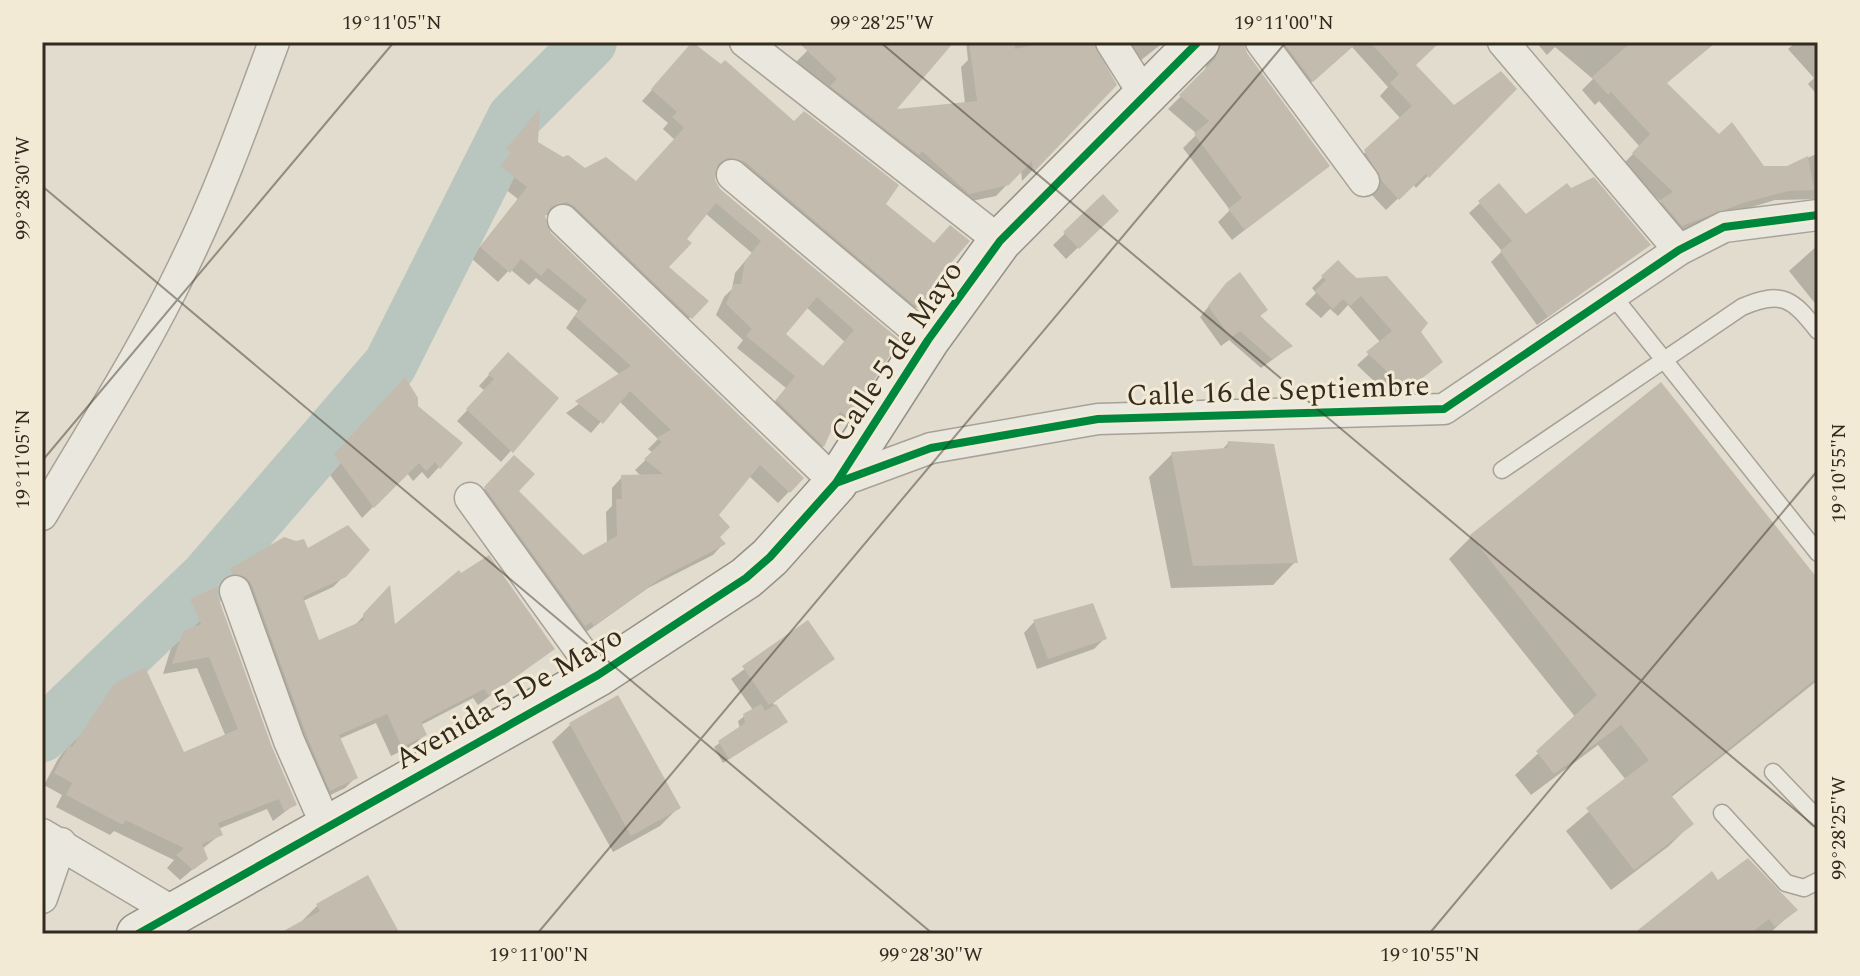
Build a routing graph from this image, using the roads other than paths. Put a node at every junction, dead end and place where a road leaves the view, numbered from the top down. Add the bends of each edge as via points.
1 (274, 42) edge
2 (745, 42) edge
3 (1111, 42) edge
4 (1198, 42) edge
5 (1261, 42) edge
6 (1503, 42) edge
7 (1143, 93) junction
8 (732, 175) dead end
9 (1364, 181) dead end
10 (1818, 215) edge
11 (563, 220) dead end
12 (1000, 241) junction
13 (1679, 250) junction
14 (1613, 296) junction
15 (1818, 331) edge
16 (928, 340) junction
17 (1663, 358) junction
18 (1502, 470) dead end
19 (836, 483) junction
20 (470, 498) dead end
21 (42, 515) edge
22 (1818, 553) edge
23 (235, 591) dead end
24 (598, 675) junction
25 (1773, 772) dead end
26 (1722, 813) dead end
27 (1818, 819) edge
28 (328, 830) junction
29 (51, 838) edge
30 (1818, 881) edge
31 (42, 898) edge
32 (175, 913) junction
33 (138, 934) edge

1 - 21 street via 227,171 183,268
2 - 12 street
3 - 7 street
4 - 7 street, Calle 5 de Mayo
5 - 9 street
6 - 13 street
7 - 12 street, Calle 5 de Mayo
8 - 16 street
10 - 13 street, Calle 16 de Septiembre via 1724,227
11 - 19 street
12 - 16 street, Calle 5 de Mayo
13 - 14 street, Calle 16 de Septiembre
14 - 17 lane
14 - 19 street, Calle 16 de Septiembre via 1444,409 1098,419 931,448
15 - 17 lane via 1799,308 1775,297 1742,307
16 - 19 street, Calle 5 de Mayo
17 - 18 lane
17 - 22 lane
19 - 24 street, Avenida 5 De Mayo via 746,578
20 - 24 street
23 - 28 street via 289,741
24 - 28 street, Avenida 5 De Mayo
25 - 27 lane
26 - 30 lane via 1786,883 1804,888
28 - 32 street, Avenida 5 De Mayo
29 - 31 street
29 - 32 street
32 - 33 street, Avenida 5 De Mayo

